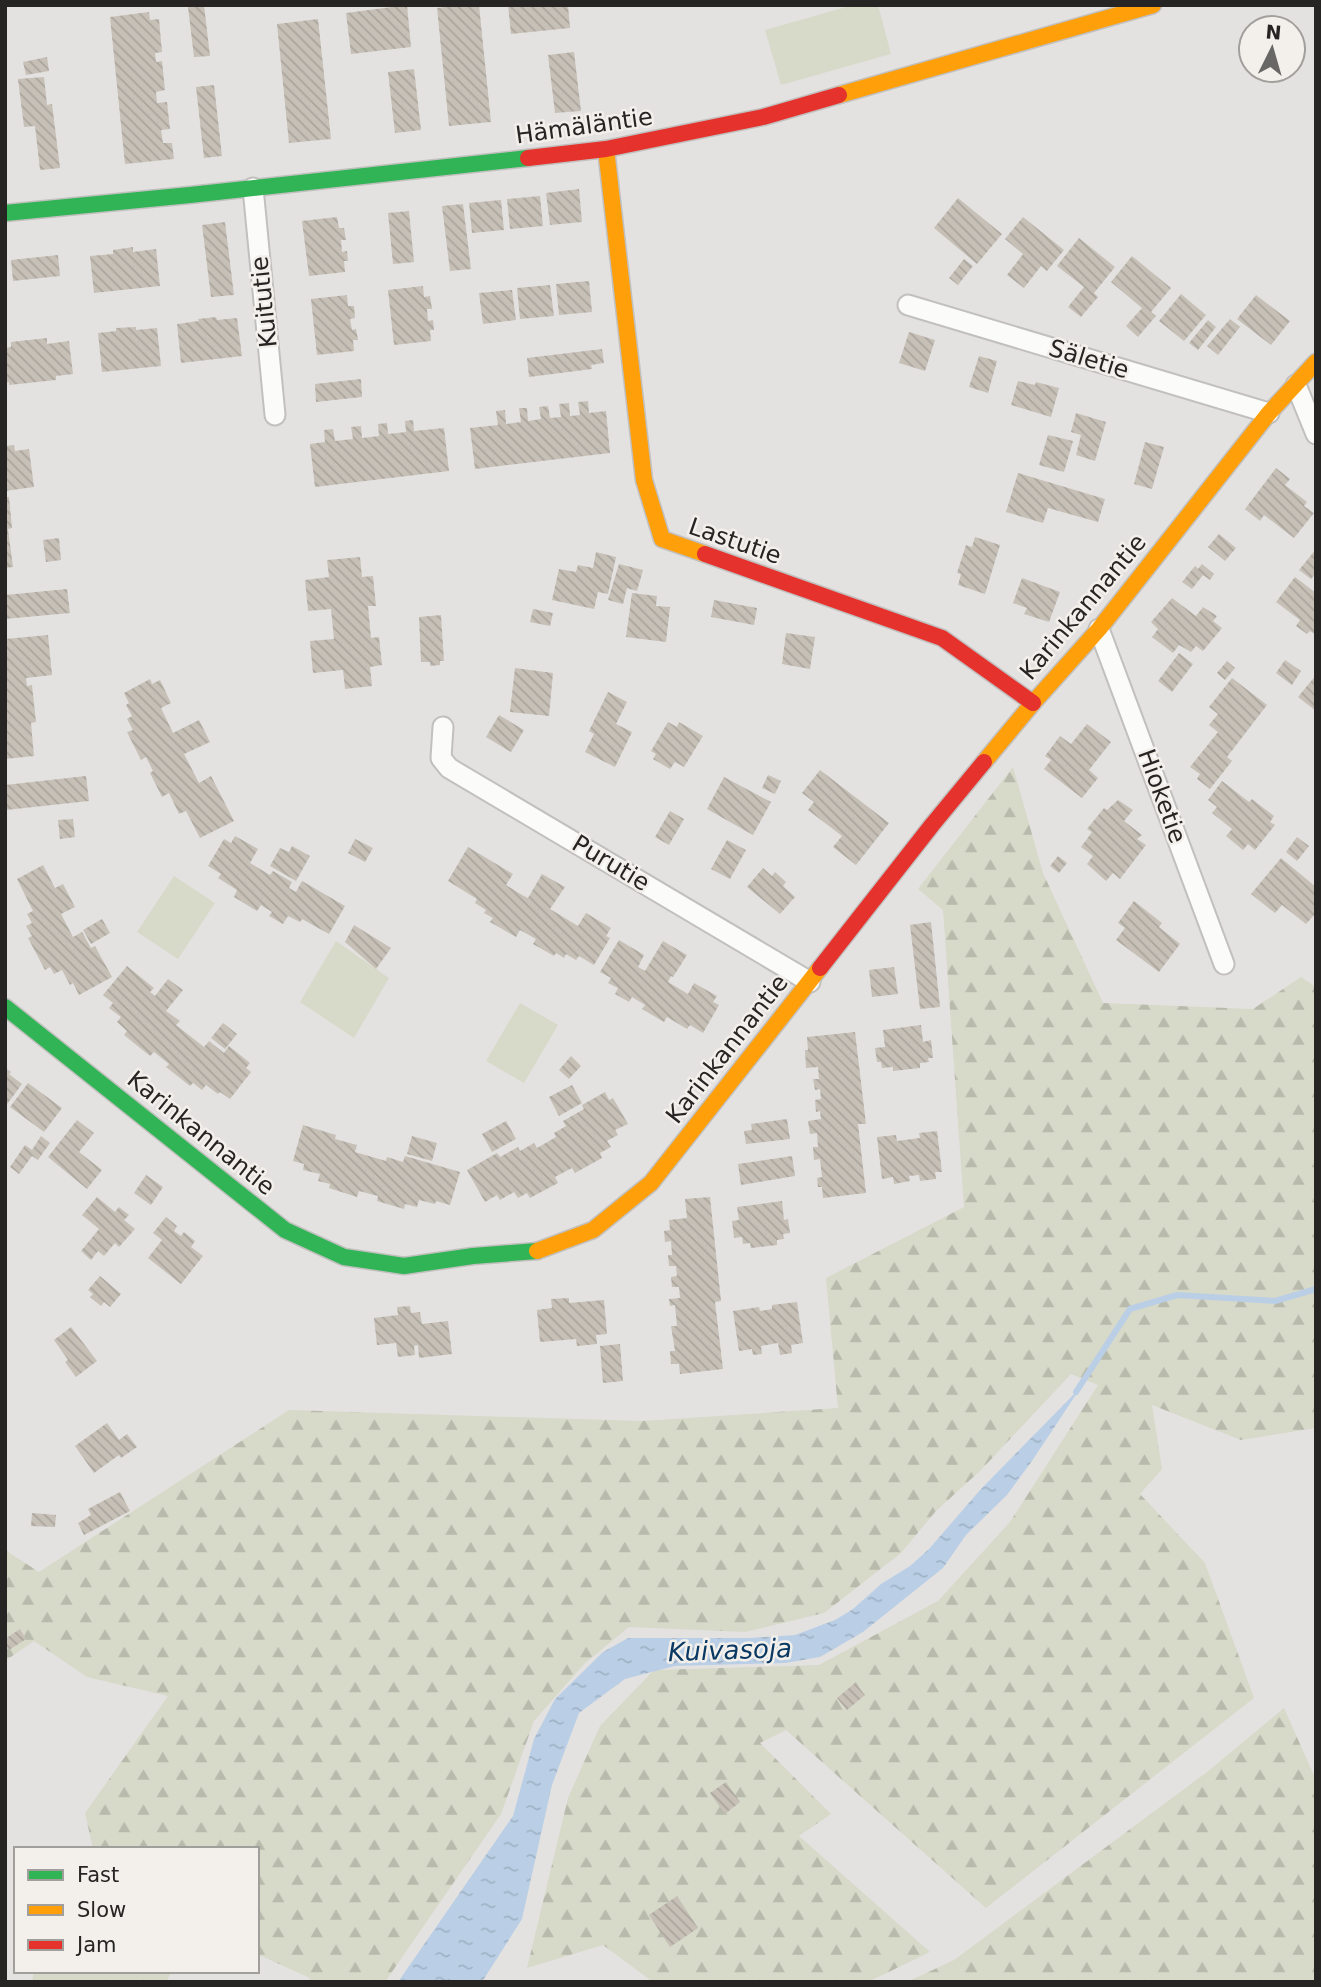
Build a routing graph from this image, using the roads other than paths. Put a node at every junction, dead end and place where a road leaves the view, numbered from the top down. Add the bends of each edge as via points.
1 (1153, 5) edge
2 (606, 149) junction
3 (253, 188) junction
4 (5, 213) edge
5 (908, 305) dead end
6 (1316, 362) edge
7 (1297, 385) junction
8 (1269, 413) junction
9 (275, 415) dead end
10 (1316, 434) edge
11 (1099, 629) junction
12 (1033, 703) junction
13 (443, 727) dead end
14 (1224, 964) dead end
15 (810, 982) junction
16 (5, 1006) edge

1 - 2 street, Hämäläntie via 763,117
2 - 3 street, Hämäläntie
2 - 12 street, Lastutie via 644,480 662,539 942,638
3 - 4 street, Hämäläntie
3 - 9 street, Kuitutie
5 - 8 street, Säletie
6 - 7 street, Karinkannantie
7 - 8 street, Karinkannantie
7 - 10 street
8 - 11 street, Karinkannantie
11 - 12 street, Karinkannantie
11 - 14 street, Hioketie
12 - 15 street, Karinkannantie
13 - 15 street, Purutie via 441,758 449,768
15 - 16 street, Karinkannantie via 651,1183 593,1230 538,1251 404,1266 344,1257 285,1230

